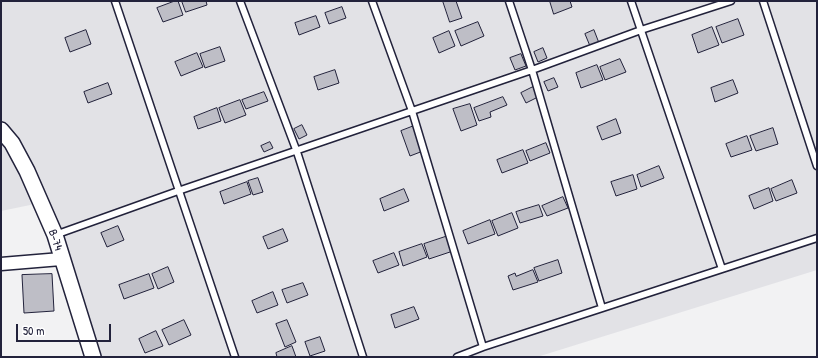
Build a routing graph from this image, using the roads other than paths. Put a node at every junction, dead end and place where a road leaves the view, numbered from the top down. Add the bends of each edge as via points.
1 (115, 1) edge
2 (240, 1) edge
3 (372, 1) edge
4 (509, 1) edge
5 (631, 1) edge
6 (731, 1) edge
7 (762, 1) edge
8 (641, 30) junction
9 (532, 70) junction
10 (412, 111) junction
11 (1, 130) edge
12 (297, 152) junction
13 (817, 166) edge
14 (178, 191) junction
15 (55, 235) junction
16 (817, 238) edge
17 (61, 259) junction
18 (1, 264) edge
19 (722, 269) junction
20 (602, 308) junction
21 (483, 347) junction
22 (93, 357) edge
23 (235, 357) edge
24 (363, 357) edge
25 (457, 357) edge

1 - 14 lane
2 - 12 lane
3 - 10 lane
4 - 9 lane
5 - 8 lane
6 - 8 lane
7 - 13 lane
8 - 9 lane
8 - 19 lane
9 - 10 lane
9 - 20 lane
10 - 12 lane
10 - 21 lane
11 - 15 street, B-74 via 12,143 27,171
12 - 14 lane
12 - 24 lane
14 - 15 lane
14 - 23 lane
15 - 17 street, B-74
16 - 19 lane
17 - 18 street
17 - 22 street, B-74
19 - 20 lane
20 - 21 lane
21 - 25 lane

